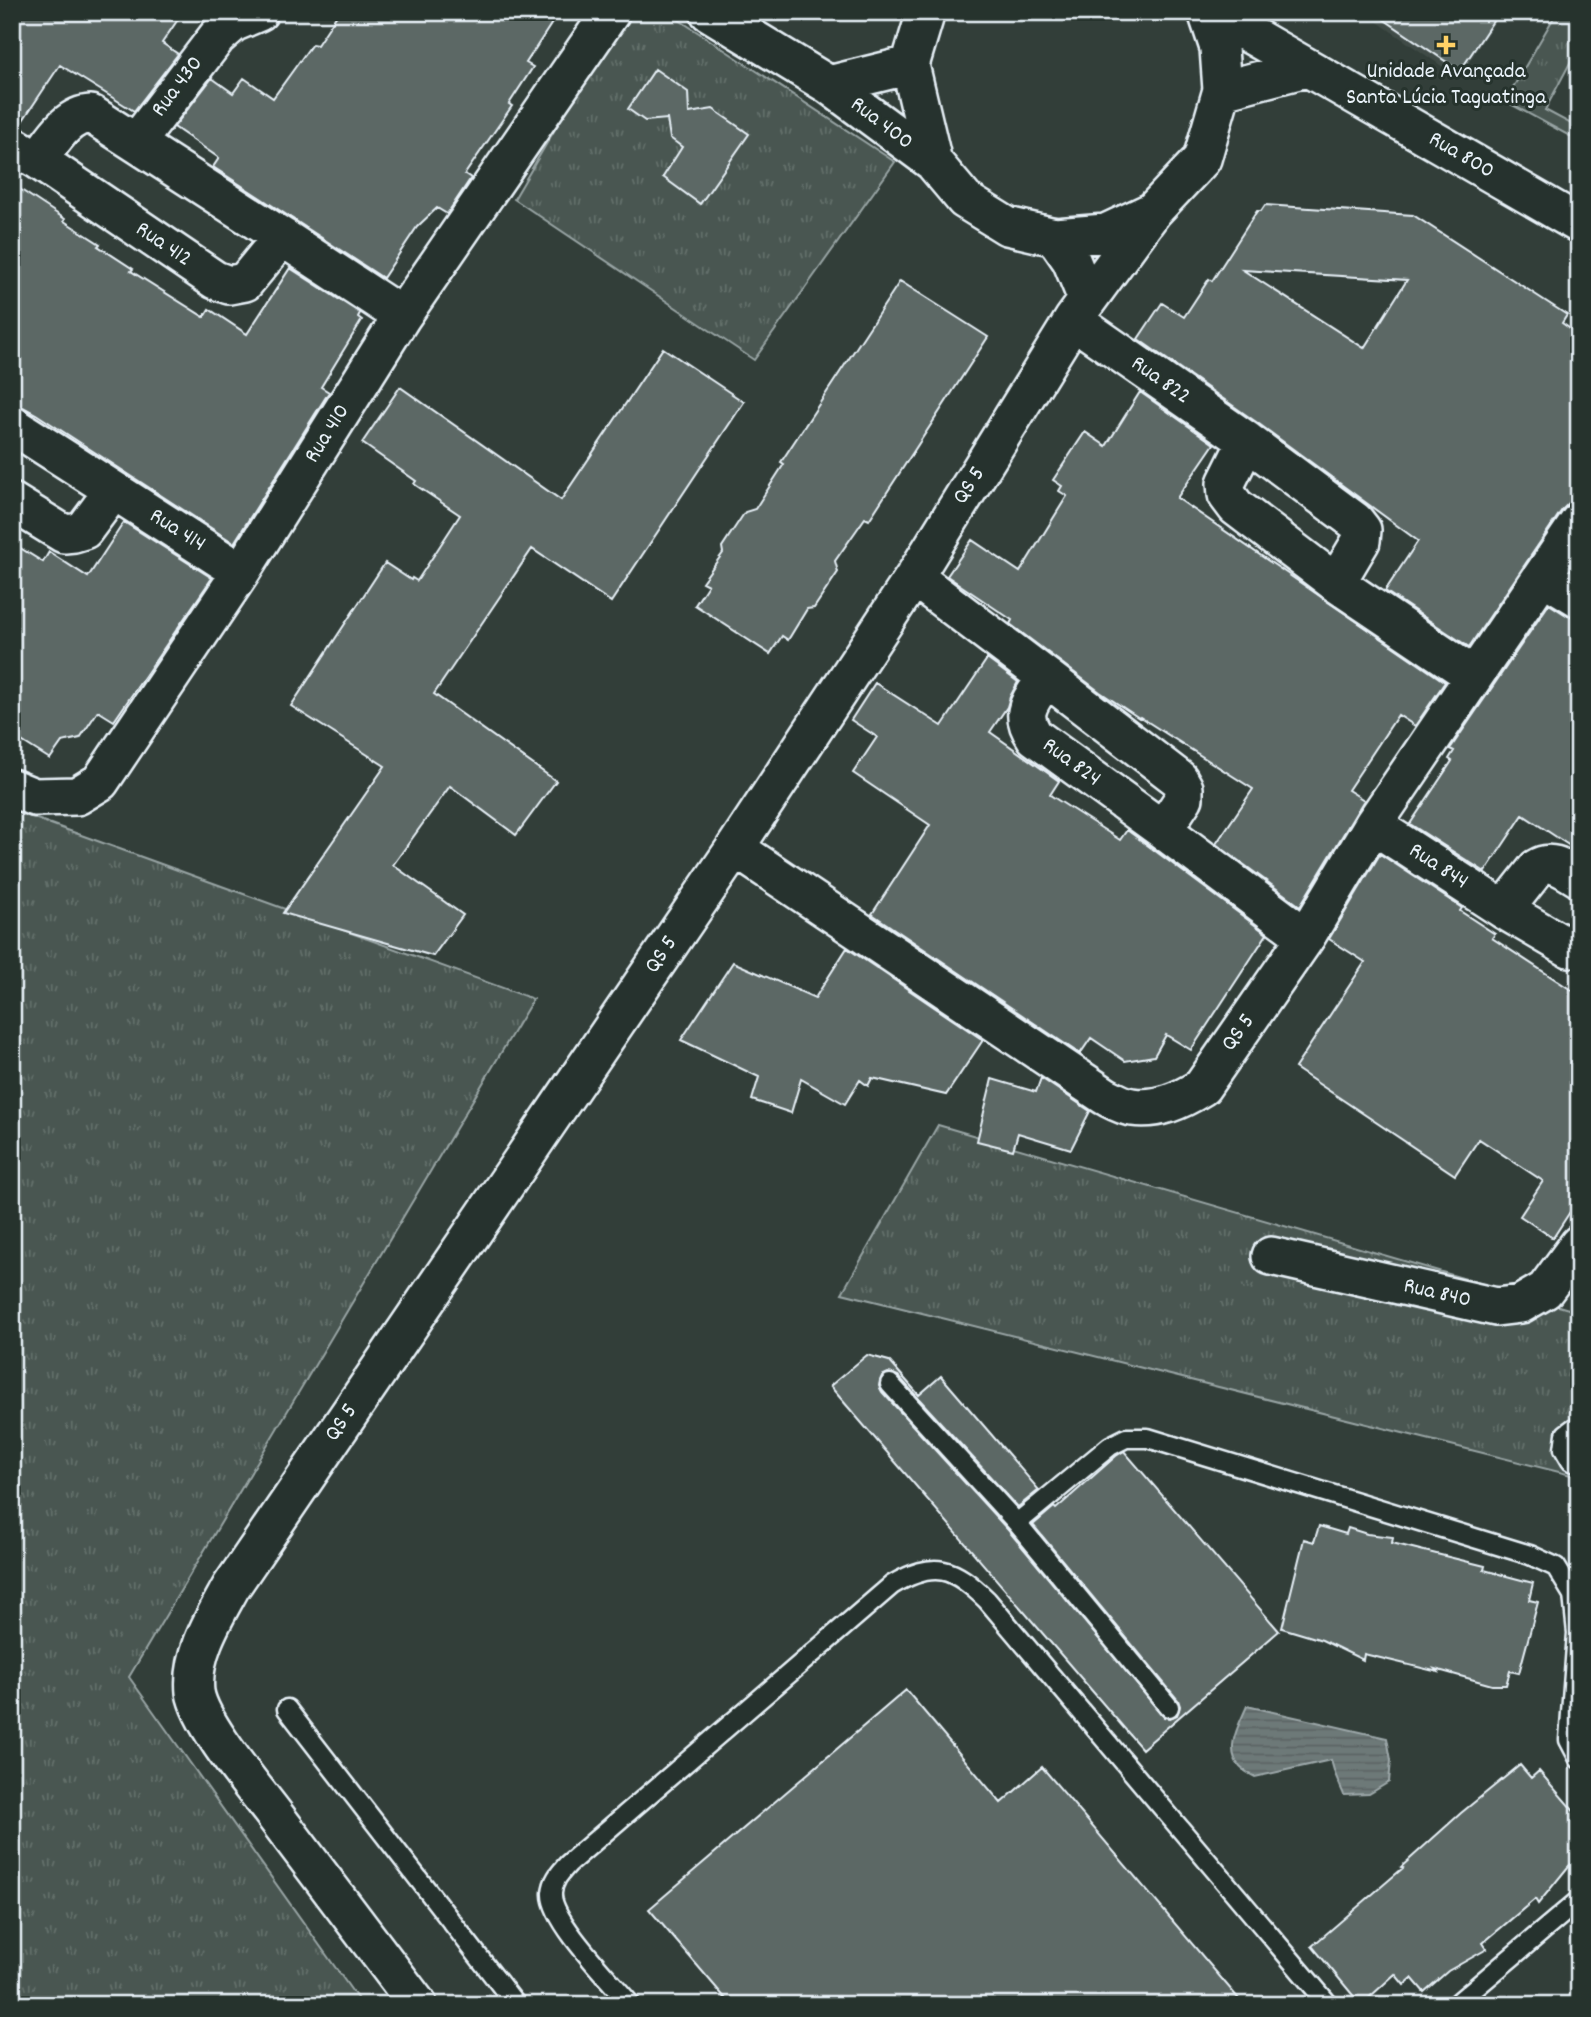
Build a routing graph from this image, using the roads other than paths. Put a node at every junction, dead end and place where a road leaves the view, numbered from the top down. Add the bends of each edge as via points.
1 (258, 12) edge
2 (611, 12) edge
3 (709, 12) edge
4 (926, 12) edge
5 (1209, 12) edge
6 (910, 65) junction
7 (1306, 68) junction
8 (829, 85) junction
9 (1222, 90) junction
10 (136, 143) junction
11 (25, 153) edge
12 (933, 162) junction
13 (1153, 211) junction
14 (1579, 224) edge
15 (282, 237) junction
16 (1055, 237) junction
17 (1080, 309) junction
18 (402, 316) junction
19 (12, 425) edge
20 (1247, 441) junction
21 (113, 491) junction
22 (12, 502) edge
23 (1579, 522) edge
24 (241, 572) junction
25 (1542, 576) junction
26 (914, 577) junction
27 (1336, 583) junction
28 (1579, 598) edge
29 (1046, 677) junction
30 (1474, 677) junction
31 (13, 789) edge
32 (1373, 825) junction
33 (1163, 830) junction
34 (735, 848) junction
35 (1579, 878) edge
36 (1504, 910) junction
37 (1306, 937) junction
38 (1579, 948) edge
39 (1579, 1244) edge
40 (1270, 1255) dead end
41 (890, 1384) dead end
42 (1579, 1428) edge
43 (1579, 1464) edge
44 (1017, 1523) junction
45 (1578, 1633) edge
46 (1169, 1707) dead end
47 (287, 1709) dead end
48 (1579, 1759) edge
49 (1579, 1900) edge
50 (418, 2005) edge
51 (516, 2005) edge
52 (631, 2005) edge
53 (1329, 2005) edge
54 (1455, 2005) edge

1 - 10 street, Rua 430 via 233,23 217,37
2 - 18 street, Rua 410
3 - 8 street, Rua 400
4 - 6 street
5 - 7 street, Rua 800
5 - 9 street via 1219,48
6 - 8 street, Rua 400
6 - 12 street
7 - 9 street
7 - 14 street, Rua 800
8 - 12 street, Rua 400
9 - 13 street, QS 5 via 1202,159
10 - 11 street, Rua 412 via 91,114 71,120
10 - 15 street, Rua 412
11 - 15 street, Rua 412 via 229,285 245,282
12 - 16 street via 964,200 1007,226
13 - 16 street via 1106,233
13 - 17 street, QS 5
15 - 18 street, Rua 412
16 - 17 street via 1071,260
17 - 20 street, Rua 822
17 - 26 street, QS 5
18 - 24 street, Rua 410
19 - 21 street, Rua 414
20 - 27 street via 1226,483 1227,495 1236,507
20 - 27 street, Rua 822 via 1362,530 1361,541
21 - 22 street via 84,530 74,533 64,534
21 - 24 street, Rua 414
23 - 25 street, QS 5
24 - 31 street, Rua 410 via 100,782 77,796 34,797
25 - 28 street
25 - 30 street, QS 5
26 - 29 street
26 - 34 street, QS 5
27 - 30 street
29 - 33 street, Rua 824 via 1026,712 1035,737
29 - 33 street via 1179,779 1184,798
30 - 32 street, QS 5
32 - 36 street, Rua 844
32 - 37 street, QS 5
33 - 37 street, Rua 824
34 - 37 street, QS 5 via 1105,1096 1130,1107 1178,1101 1202,1087
34 - 50 street, QS 5 via 231,1587 196,1663 195,1692 204,1718
35 - 36 street via 1553,863 1544,863
36 - 38 street, Rua 844 via 1569,948
39 - 40 street, Rua 840 via 1545,1290 1521,1304 1496,1307
41 - 44 lane
42 - 43 lane via 1566,1434 1564,1449 1571,1461
44 - 45 lane via 1110,1446 1126,1438 1148,1438 1530,1555 1556,1567 1573,1595
44 - 46 lane
45 - 48 lane via 1569,1740
47 - 51 lane
49 - 54 lane
52 - 53 lane via 555,1911 554,1881 589,1845 892,1585 933,1569 953,1573 987,1600

